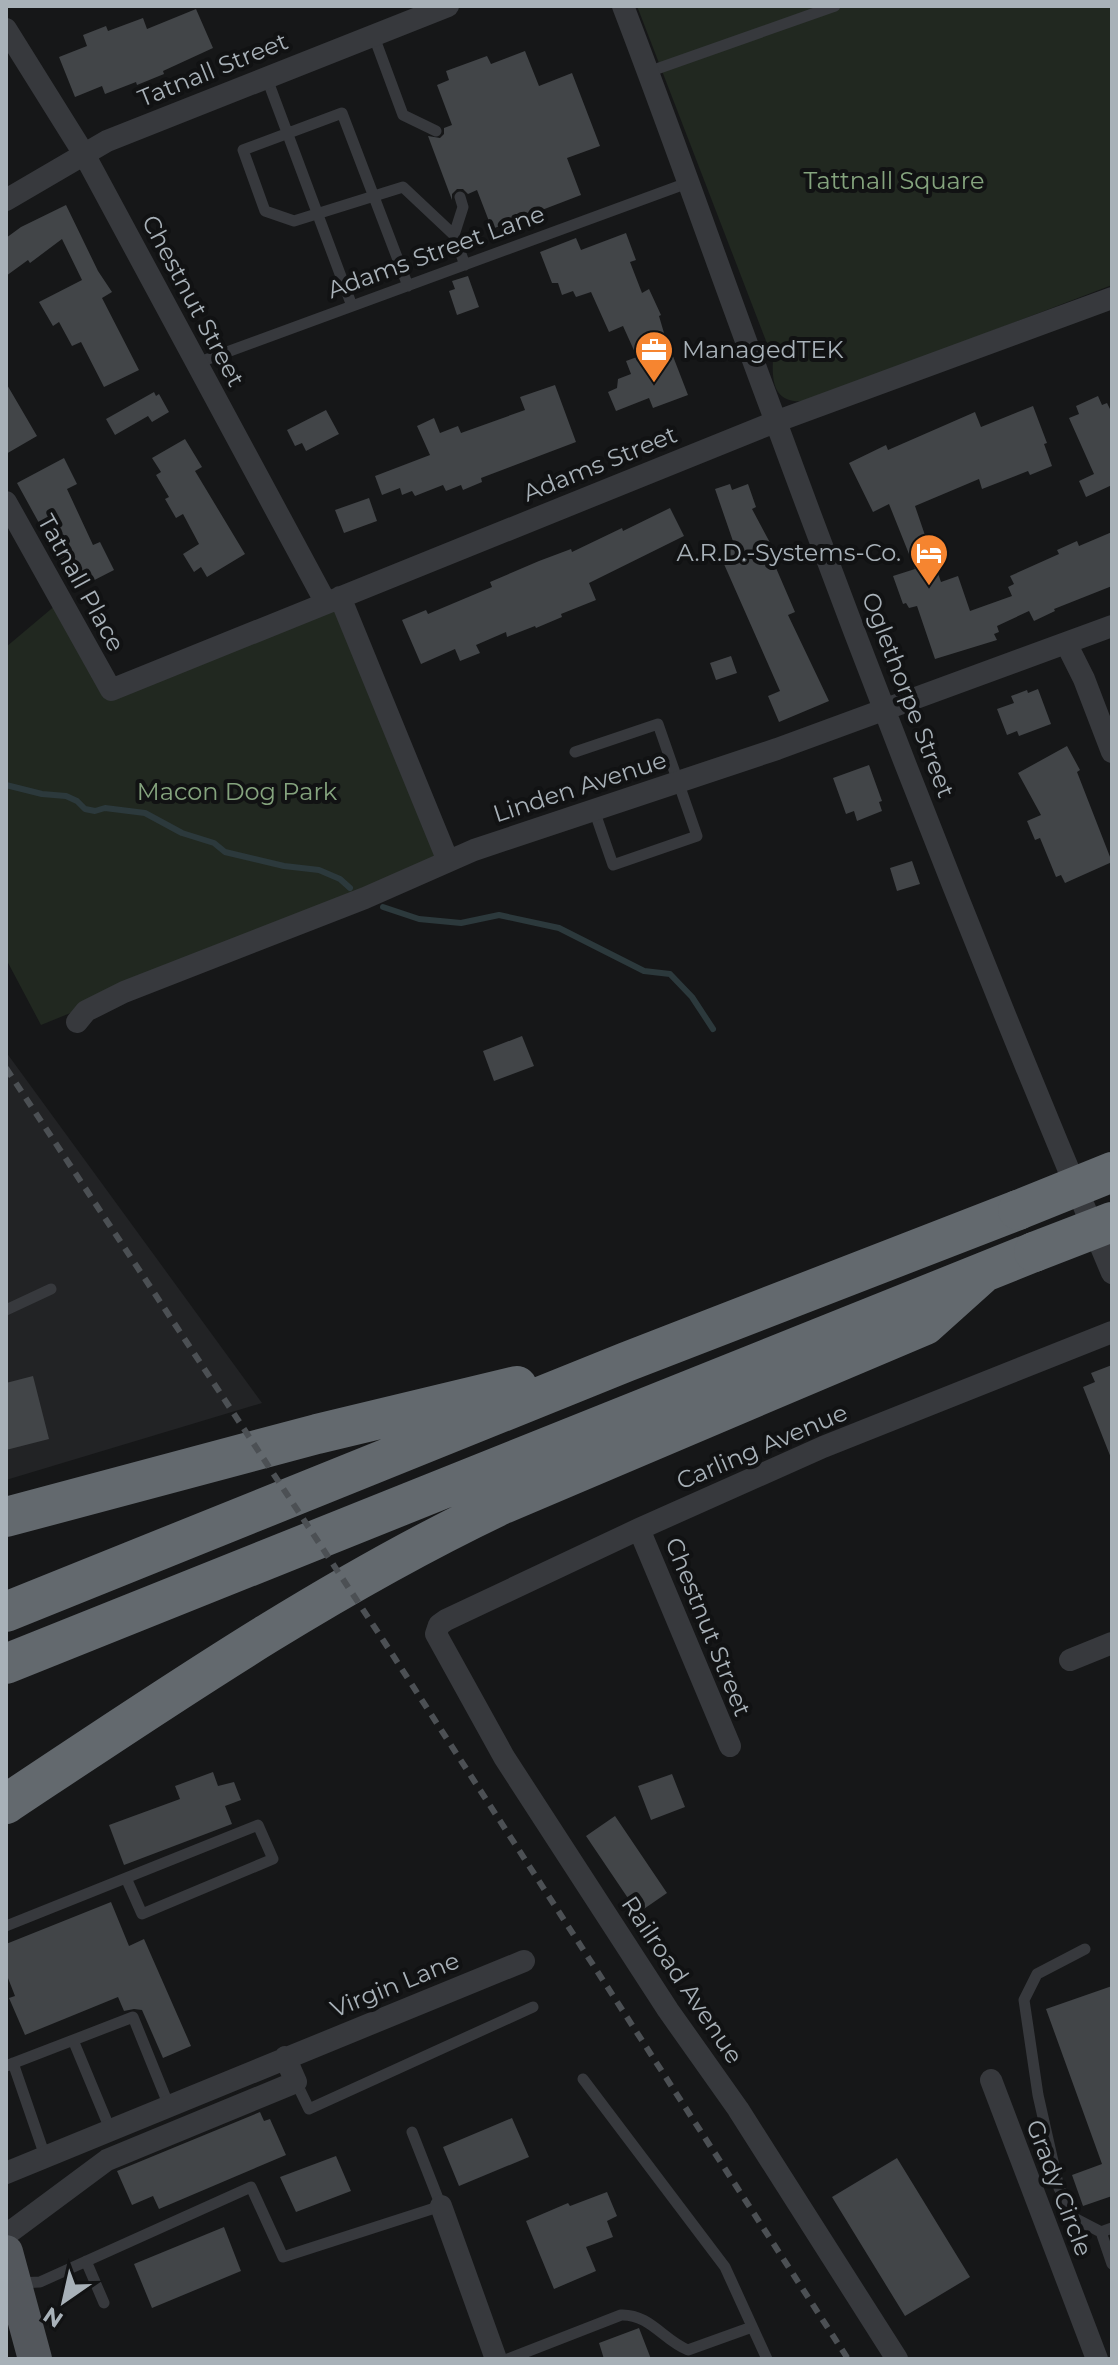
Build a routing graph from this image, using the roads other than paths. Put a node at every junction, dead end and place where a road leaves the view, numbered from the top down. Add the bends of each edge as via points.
1 (448, 6) edge
2 (835, 6) edge
3 (628, 7) edge
4 (6, 29) edge
5 (373, 34) junction
6 (648, 72) junction
7 (266, 76) junction
8 (436, 131) dead end
9 (287, 133) junction
10 (84, 154) junction
11 (690, 182) junction
12 (373, 195) junction
13 (460, 197) dead end
14 (6, 200) edge
15 (317, 214) junction
16 (454, 235) junction
17 (465, 265) junction
18 (408, 286) junction
19 (1112, 298) edge
20 (352, 306) junction
21 (197, 363) junction
22 (775, 422) junction
23 (6, 502) edge
24 (333, 600) junction
25 (1112, 626) edge
26 (1066, 643) junction
27 (111, 690) joint
28 (885, 710) junction
29 (575, 752) dead end
30 (1112, 752) edge
31 (678, 782) junction
32 (594, 810) junction
33 (448, 861) junction
34 (77, 1022) dead end
35 (1112, 1172) edge
36 (1112, 1222) edge
37 (984, 1272) junction
38 (1112, 1273) edge
39 (51, 1289) dead end
40 (6, 1310) edge
41 (1112, 1332) edge
42 (626, 1362) junction
43 (54, 1502) junction
44 (6, 1510) edge
45 (6, 1517) edge
46 (639, 1529) junction
47 (6, 1612) edge
48 (439, 1625) joint
49 (1112, 1643) edge
50 (1070, 1660) dead end
51 (6, 1664) edge
52 (730, 1746) dead end
53 (6, 1804) edge
54 (126, 1878) junction
55 (6, 1926) edge
56 (1085, 1949) dead end
57 (524, 1961) dead end
58 (533, 2007) dead end
59 (73, 2040) junction
60 (285, 2057) junction
61 (9, 2064) edge
62 (583, 2079) dead end
63 (991, 2080) dead end
64 (296, 2082) junction
65 (169, 2106) junction
66 (110, 2129) junction
67 (412, 2132) dead end
68 (45, 2156) junction
69 (6, 2173) edge
70 (441, 2206) junction
71 (1107, 2230) edge
72 (6, 2235) edge
73 (86, 2261) junction
74 (1112, 2264) edge
75 (9, 2274) edge
76 (104, 2303) dead end
77 (752, 2327) junction
78 (35, 2359) edge
79 (496, 2359) edge
80 (508, 2359) edge
81 (767, 2359) edge
82 (897, 2359) edge
83 (1097, 2359) edge

1 - 5 street, Tatnall Street
2 - 6 lane
3 - 6 street, Oglethorpe Street
4 - 10 street, Chestnut Street
5 - 7 street, Tatnall Street
5 - 8 lane via 403,115
6 - 11 street, Oglethorpe Street
7 - 9 lane
7 - 10 street, Tatnall Street
9 - 12 lane via 342,113
9 - 15 lane
9 - 15 lane via 243,150 265,211 294,221
10 - 14 street, Tatnall Street
10 - 21 street, Chestnut Street
11 - 17 lane, Adams Street Lane
11 - 22 street, Oglethorpe Street
12 - 15 lane
12 - 16 lane via 403,187
12 - 18 lane
13 - 16 lane via 463,207
15 - 20 lane
16 - 17 lane
17 - 18 lane, Adams Street Lane
18 - 20 lane, Adams Street Lane
19 - 22 street, Adams Street
20 - 21 lane, Adams Street Lane
21 - 24 street, Chestnut Street
22 - 24 street, Adams Street
22 - 28 street, Oglethorpe Street
23 - 27 street, Tatnall Place
24 - 27 street, Adams Street
24 - 33 street, Chestnut Street
25 - 26 street, Linden Avenue
26 - 28 street, Linden Avenue
26 - 30 street
28 - 31 street, Linden Avenue
28 - 38 street, Oglethorpe Street
29 - 31 lane via 658,724
31 - 32 street, Linden Avenue
31 - 32 lane via 697,836 613,865
32 - 33 street, Linden Avenue
33 - 34 street, Linden Avenue via 124,992 86,1011
35 - 42 highway, bridge
36 - 37 highway, bridge
37 - 51 highway
37 - 53 highway via 925,1325 448,1530 228,1658
39 - 40 lane
41 - 46 street, Carling Avenue via 823,1447
42 - 43 highway via 456,1399
42 - 47 highway
43 - 44 highway
43 - 45 highway
46 - 48 street, Carling Avenue
46 - 52 street, Chestnut Street
48 - 82 street, Railroad Avenue via 436,1634 504,1757
49 - 50 street
54 - 54 lane via 258,1825 273,1859 142,1914
54 - 55 lane
56 - 71 lane via 1037,1974 1024,2000 1059,2188 1074,2218
57 - 60 street, Virgin Lane
58 - 64 lane via 309,2109
59 - 61 lane
59 - 65 lane via 133,2017
59 - 66 lane
60 - 64 street
60 - 65 street, Virgin Lane
61 - 68 lane
62 - 77 lane via 725,2267
63 - 83 street, Grady Circle
64 - 72 street via 107,2160
65 - 66 street, Virgin Lane
66 - 68 street, Virgin Lane
67 - 70 lane
68 - 69 street, Virgin Lane
70 - 73 lane via 283,2257 251,2187
70 - 79 street
71 - 74 lane
73 - 75 lane via 40,2282
73 - 76 lane
75 - 78 main road
77 - 80 lane via 688,2350 646,2319 621,2315
77 - 81 lane

